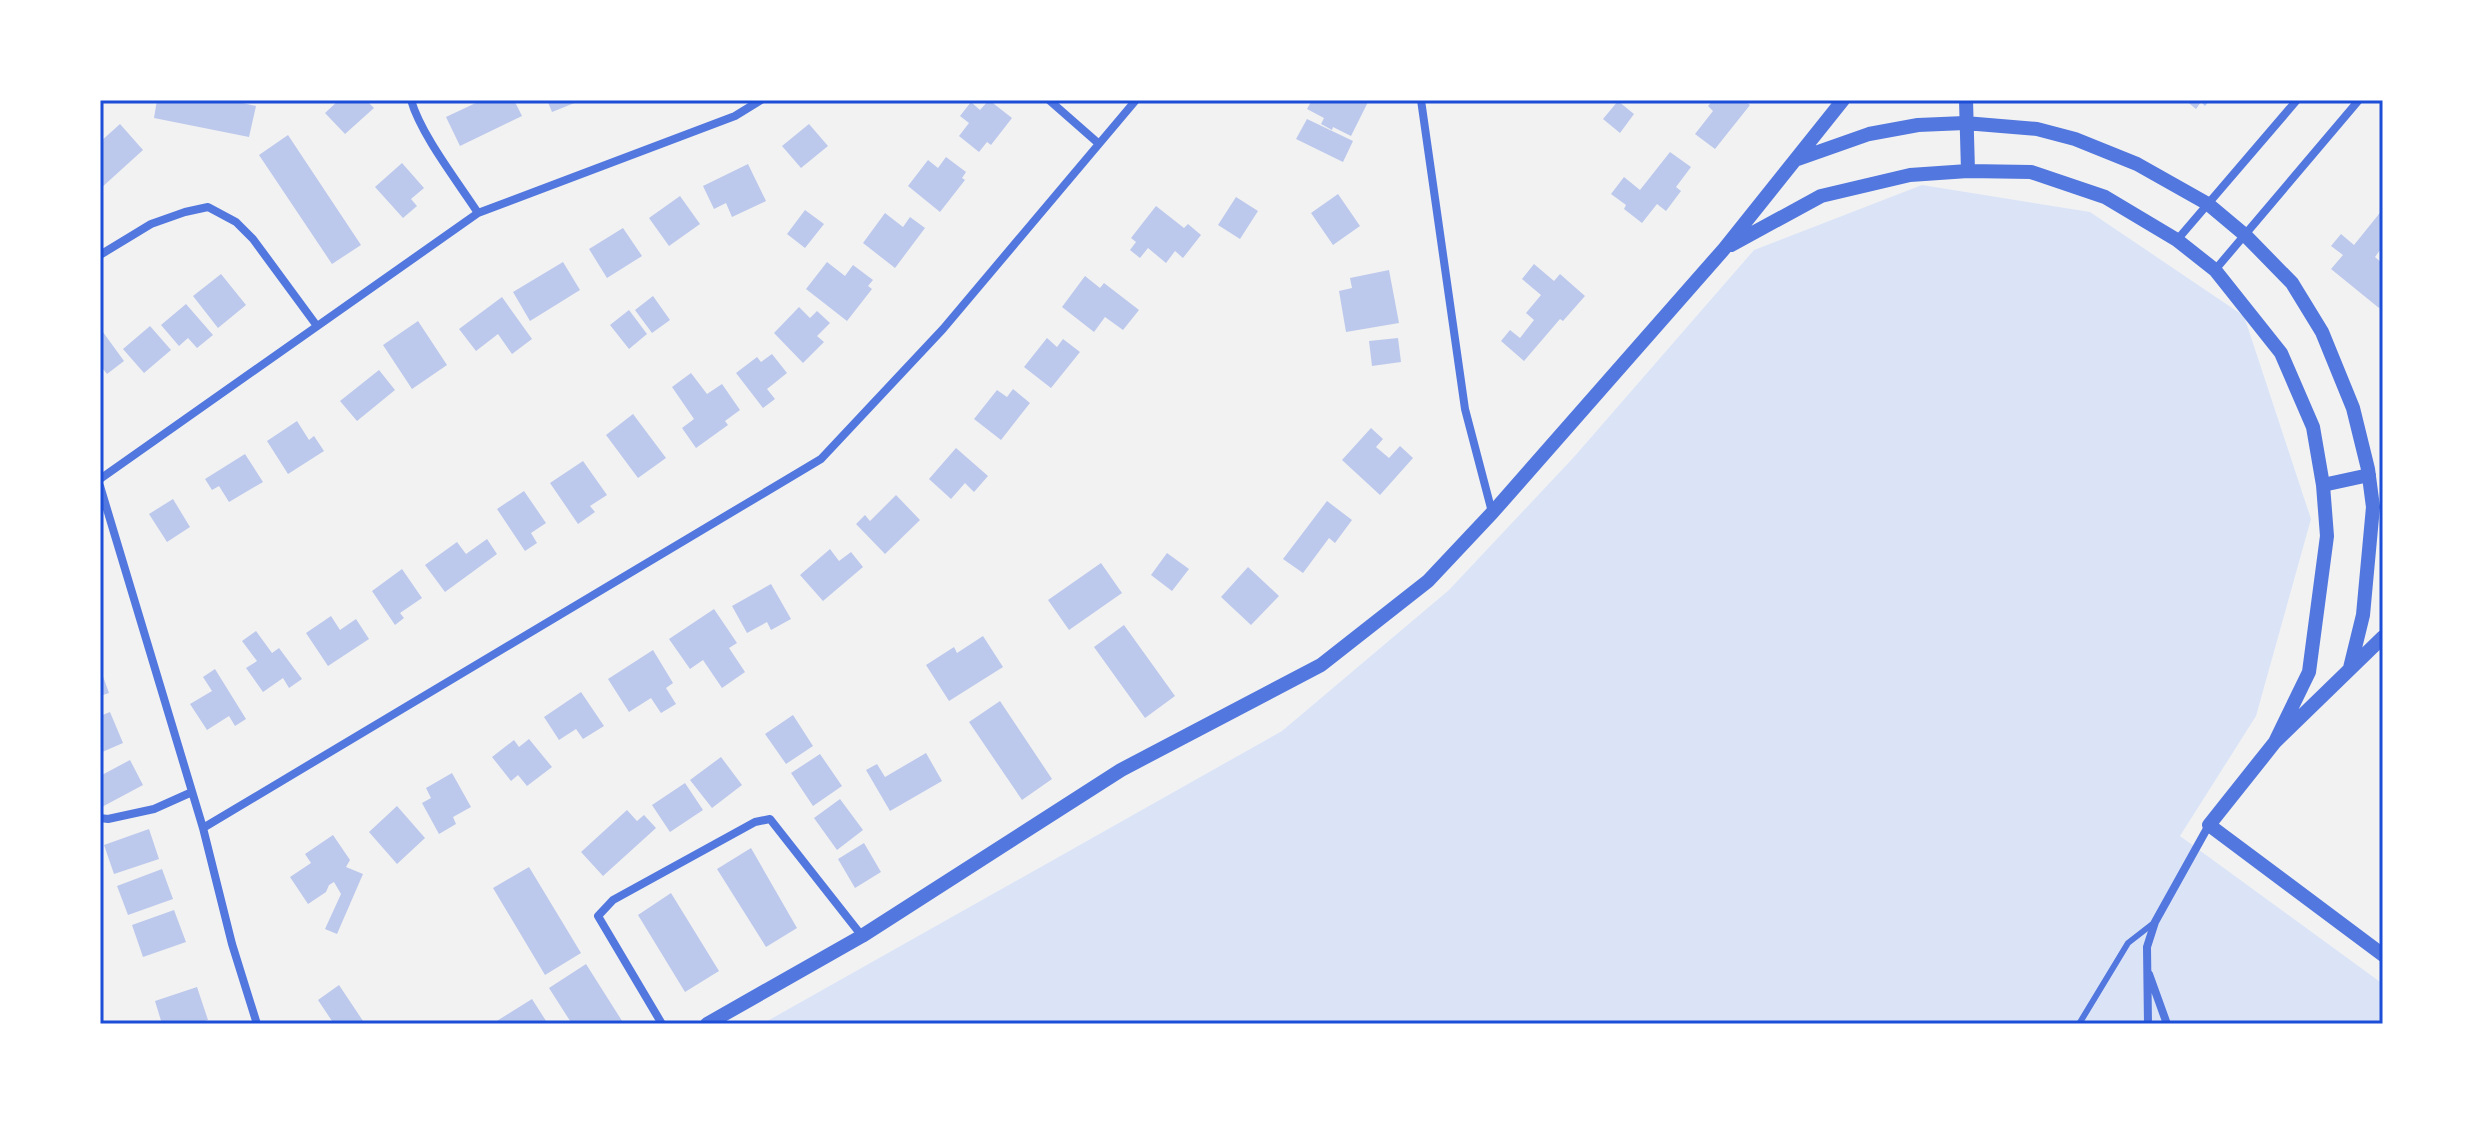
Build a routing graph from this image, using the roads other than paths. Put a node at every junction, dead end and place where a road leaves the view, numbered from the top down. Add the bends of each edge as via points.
1 (411, 100) edge
2 (761, 100) edge
3 (1049, 100) edge
4 (1136, 100) edge
5 (1421, 100) edge
6 (1843, 100) edge
7 (1966, 100) edge
8 (2297, 100) edge
9 (2359, 100) edge
10 (1965, 123) junction
11 (1098, 143) junction
12 (1798, 159) junction
13 (1968, 171) junction
14 (2208, 204) junction
15 (478, 213) junction
16 (2245, 235) junction
17 (2177, 240) junction
18 (1724, 249) junction
19 (100, 255) edge
20 (2215, 270) junction
21 (317, 326) junction
22 (2369, 475) junction
23 (100, 479) edge
24 (2323, 485) junction
25 (100, 486) edge
26 (2378, 511) edge
27 (1492, 513) junction
28 (2383, 637) edge
29 (2350, 668) junction
30 (2275, 742) junction
31 (192, 792) junction
32 (100, 818) edge
33 (2209, 825) junction
34 (203, 828) junction
35 (2155, 922) junction
36 (862, 936) junction
37 (2383, 955) edge
38 (2146, 966) junction
39 (257, 1024) edge
40 (662, 1024) edge
41 (707, 1024) edge
42 (2079, 1024) edge
43 (2148, 1024) edge
44 (2167, 1024) edge

1 - 15 street
2 - 15 street via 735,116
3 - 11 street
4 - 11 street
5 - 27 street via 1465,409
6 - 12 street
7 - 10 street
8 - 14 street
9 - 16 street
10 - 12 street via 1869,134
10 - 13 street
10 - 14 street via 2037,129 2075,139 2137,164
11 - 34 street via 943,329 821,459
12 - 18 street
13 - 17 street via 2031,172 2105,197
13 - 18 street via 1910,175 1821,196
14 - 16 street
14 - 17 street
15 - 21 street
16 - 20 street
16 - 22 street via 2292,283 2322,332 2353,408
17 - 20 street
18 - 27 street
19 - 21 street via 151,224 208,207 236,222 253,239
20 - 24 street via 2281,353 2313,427
21 - 23 street
22 - 24 street
22 - 26 street
24 - 30 street via 2327,536 2309,672
25 - 31 street
26 - 29 street
27 - 36 street via 1428,581 1321,665 1121,770
28 - 29 street
29 - 30 street
30 - 33 street
31 - 32 street via 154,809
31 - 34 street
33 - 35 street
33 - 37 street
34 - 39 street
35 - 38 street
35 - 42 lane via 2128,943
36 - 40 street via 770,819 755,822 613,900 598,916
36 - 41 street
38 - 43 street
38 - 44 street

